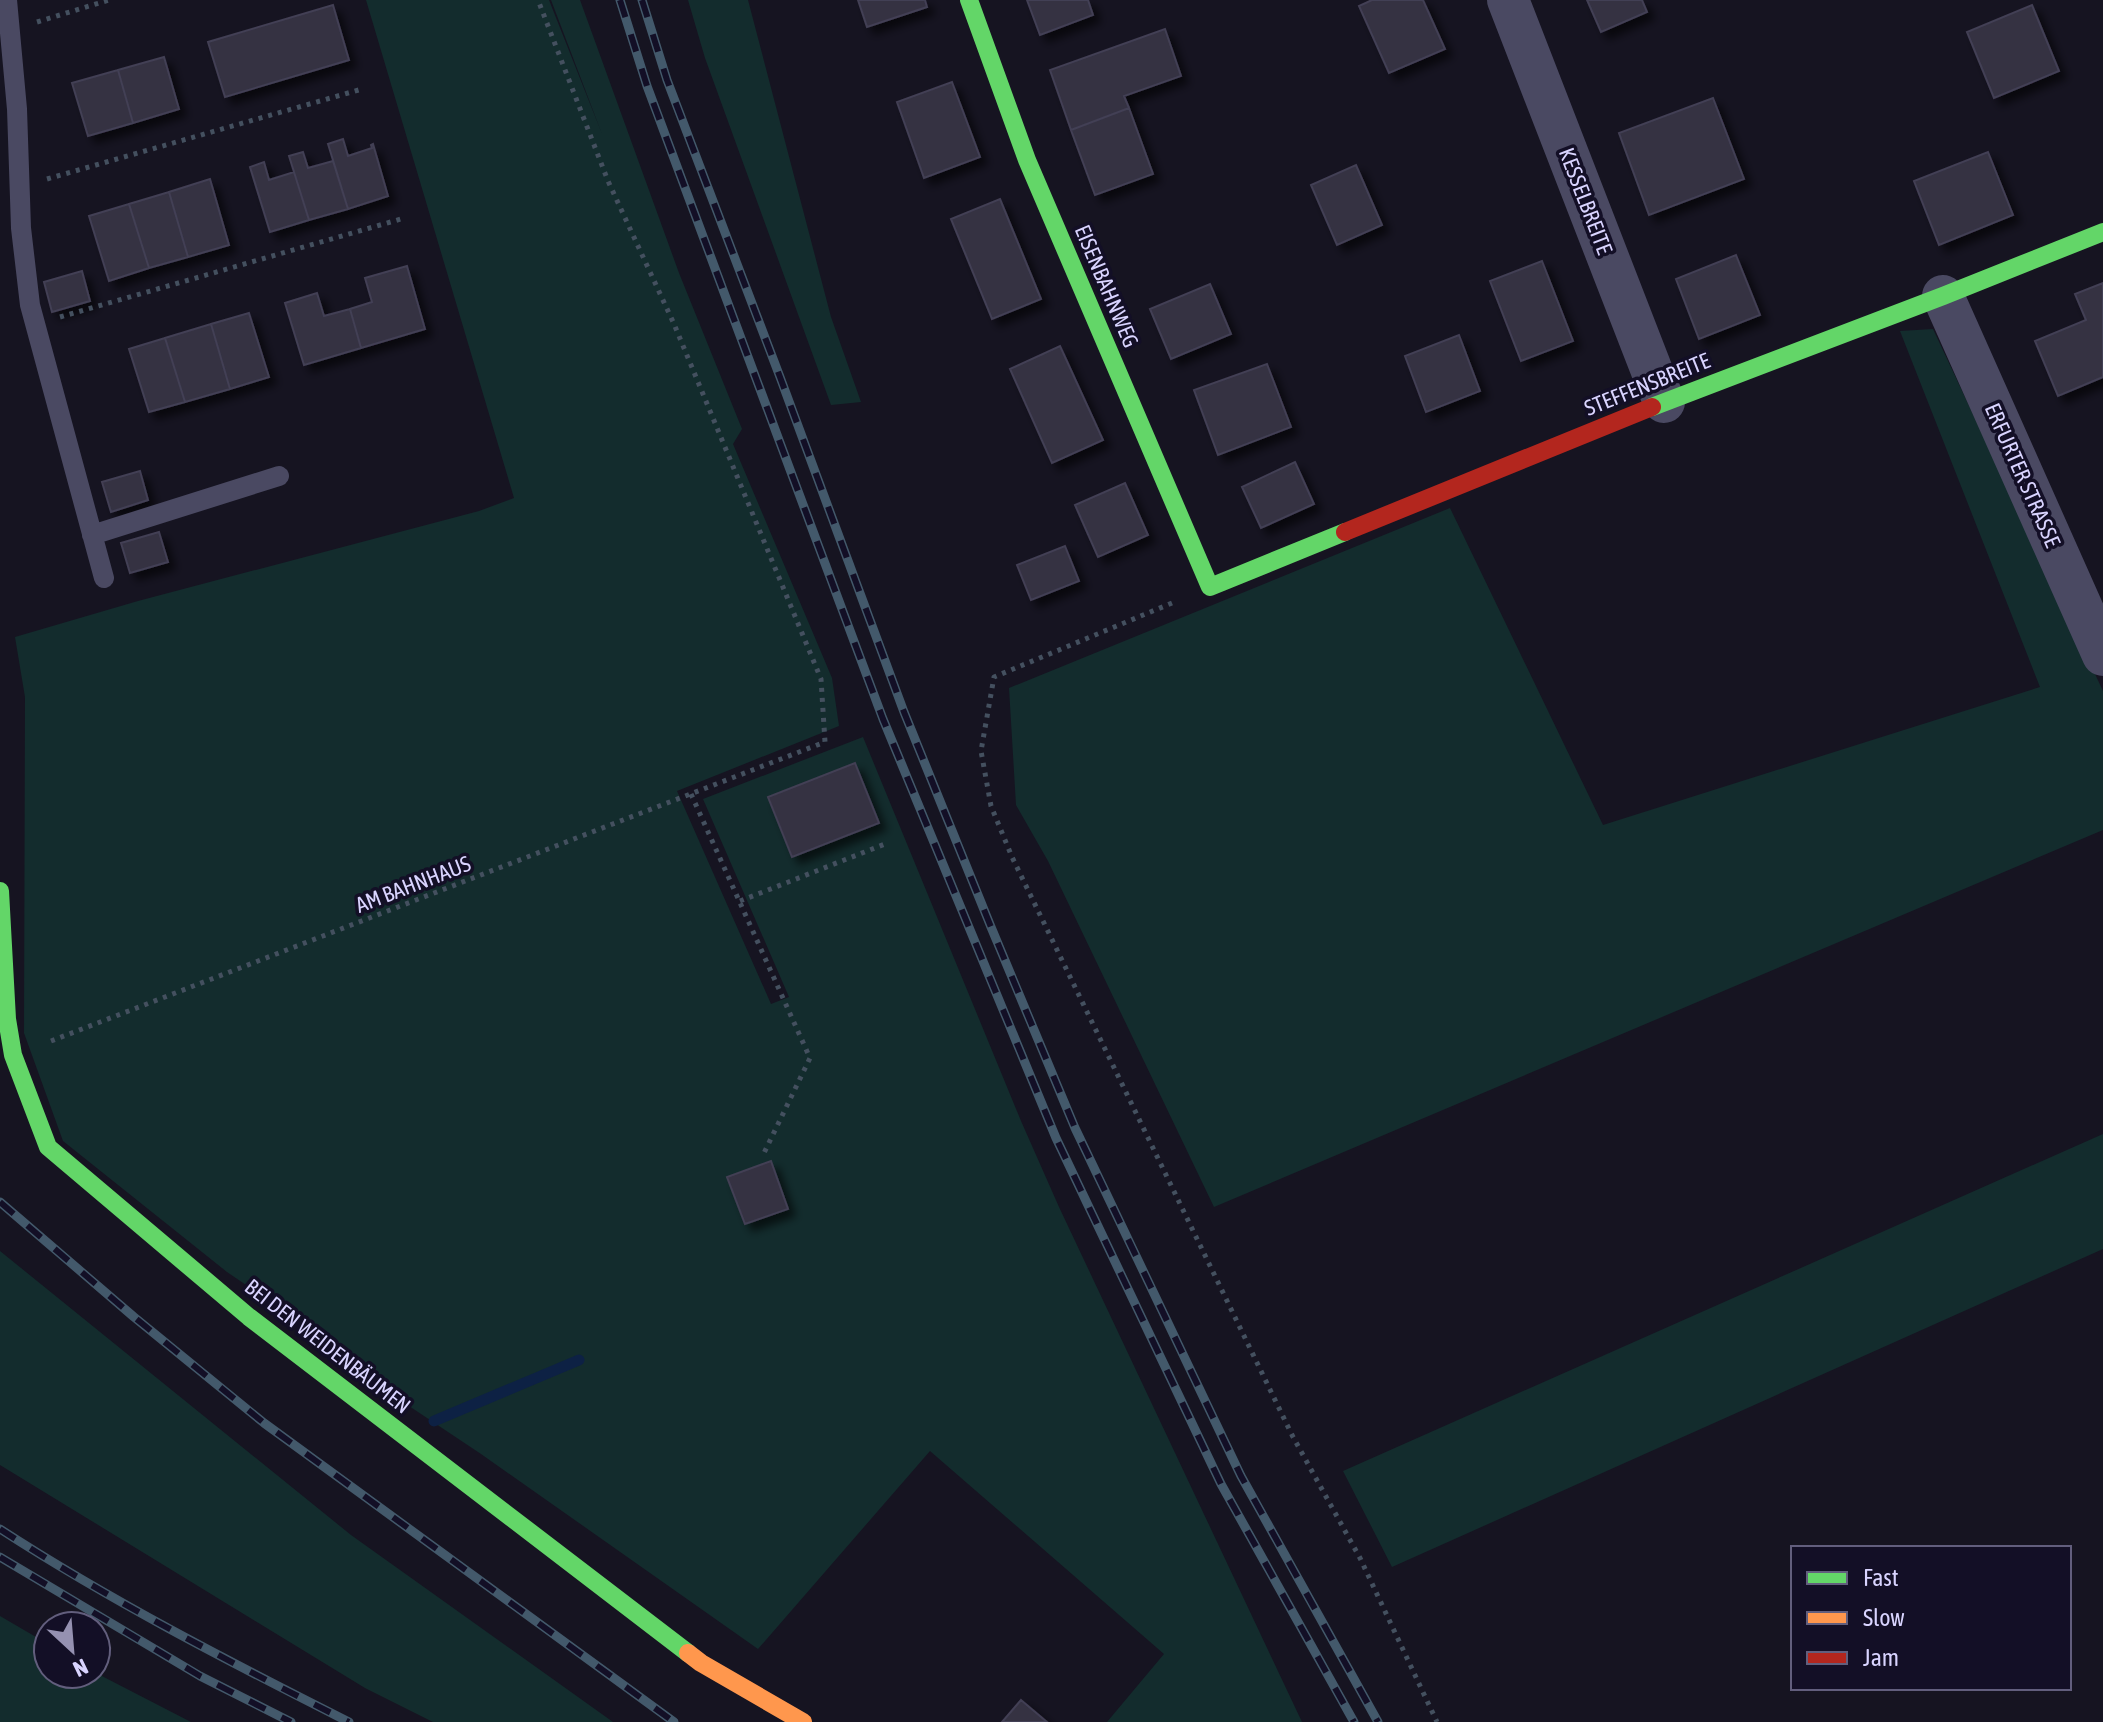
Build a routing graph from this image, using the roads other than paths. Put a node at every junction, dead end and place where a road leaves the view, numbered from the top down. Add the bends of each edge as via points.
1 (7, 0) edge
2 (969, 0) edge
3 (1508, 0) edge
4 (2103, 232) edge
5 (1943, 296) junction
6 (1664, 402) junction
7 (279, 476) dead end
8 (92, 535) junction
9 (104, 578) dead end
10 (1210, 587) joint
11 (2103, 655) edge
12 (0, 891) edge
13 (803, 1722) edge

1 - 8 lane via 30,305
2 - 10 street, EISENBAHNWEG via 1027,160
3 - 6 street, KESSELBREITE
4 - 5 street, STEFFENSBREITE
5 - 6 street, STEFFENSBREITE
5 - 11 street, ERFURTER STRASSE
6 - 10 street, STEFFENSBREITE
7 - 8 lane
8 - 9 lane
12 - 13 street, BEI DEN WEIDENBÄUMEN via 13,1055 48,1147 249,1317 701,1663

